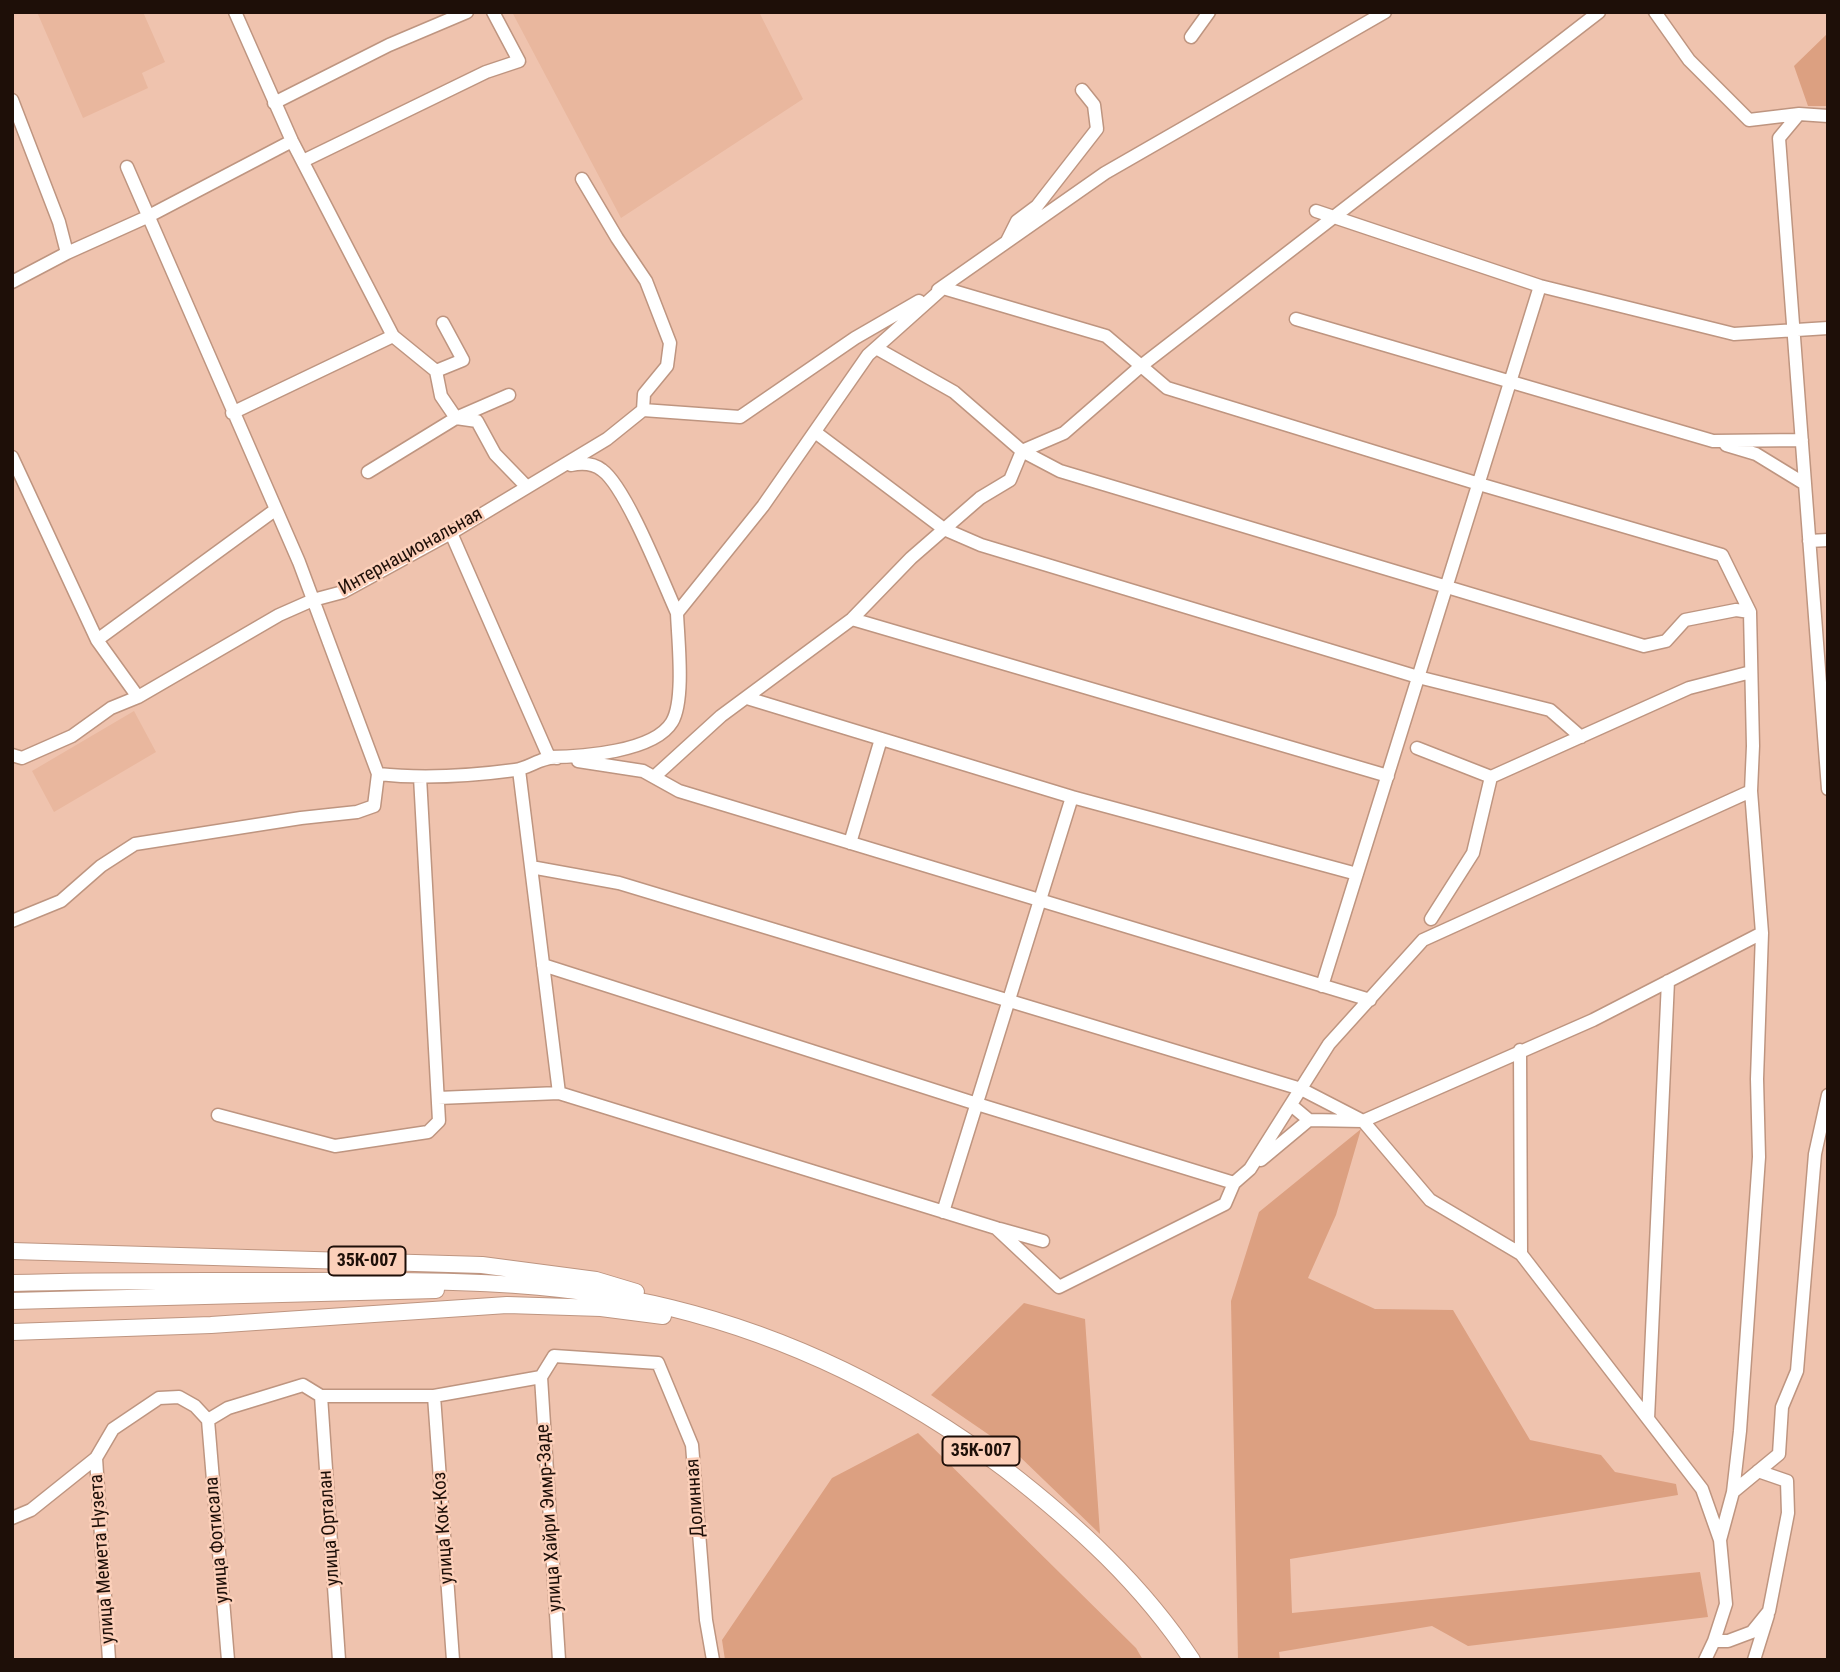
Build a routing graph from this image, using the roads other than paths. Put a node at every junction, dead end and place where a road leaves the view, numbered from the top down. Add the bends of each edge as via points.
1 (235, 12) edge
2 (467, 12) edge
3 (492, 12) edge
4 (1209, 12) edge
5 (1385, 12) edge
6 (1599, 12) edge
7 (1655, 12) edge
8 (1192, 37) dead end
9 (1082, 90) dead end
10 (12, 100) edge
11 (274, 103) junction
12 (1799, 114) junction
13 (1828, 116) edge
14 (292, 141) junction
15 (303, 161) junction
16 (127, 167) dead end
17 (582, 179) dead end
18 (1316, 211) dead end
19 (147, 217) junction
20 (1335, 218) junction
21 (1006, 243) junction
22 (66, 253) junction
23 (12, 282) edge
24 (1540, 286) junction
25 (943, 288) junction
26 (1296, 319) dead end
27 (443, 323) dead end
28 (1828, 327) edge
29 (1794, 331) junction
30 (393, 336) junction
31 (876, 348) junction
32 (1141, 366) junction
33 (436, 371) junction
34 (1510, 382) junction
35 (509, 395) dead end
36 (643, 410) junction
37 (232, 413) junction
38 (456, 418) junction
39 (815, 432) junction
40 (1802, 440) junction
41 (1713, 442) junction
42 (1022, 451) junction
43 (12, 457) edge
44 (562, 466) junction
45 (368, 472) dead end
46 (1479, 484) junction
47 (1805, 484) junction
48 (527, 487) junction
49 (275, 510) junction
50 (944, 529) junction
51 (452, 533) junction
52 (1828, 540) edge
53 (1809, 541) junction
54 (1447, 585) junction
55 (313, 600) junction
56 (1750, 612) junction
57 (677, 613) junction
58 (852, 619) junction
59 (97, 640) junction
60 (1823, 649) edge
61 (1751, 672) junction
62 (1419, 677) junction
63 (138, 697) junction
64 (747, 698) junction
65 (1581, 737) junction
66 (881, 738) junction
67 (1416, 748) dead end
68 (12, 755) edge
69 (549, 757) junction
70 (1827, 769) edge
71 (519, 770) junction
72 (378, 774) junction
73 (1388, 776) junction
74 (420, 777) junction
75 (654, 777) junction
76 (1491, 777) junction
77 (1828, 789) edge
78 (1751, 791) junction
79 (1072, 796) junction
80 (850, 843) junction
81 (531, 867) junction
82 (1357, 874) junction
83 (1040, 900) junction
84 (1431, 919) dead end
85 (12, 921) edge
86 (1762, 933) junction
87 (543, 965) junction
88 (1668, 981) junction
89 (1322, 986) junction
90 (1370, 1000) junction
91 (1009, 1001) junction
92 (1520, 1050) junction
93 (1301, 1089) junction
94 (559, 1093) junction
95 (1828, 1094) edge
96 (438, 1098) junction
97 (977, 1104) junction
98 (1291, 1105) junction
99 (218, 1115) dead end
100 (1309, 1120) junction
101 (1363, 1121) junction
102 (1250, 1169) junction
103 (1234, 1183) junction
104 (943, 1212) junction
105 (996, 1228) junction
106 (1043, 1241) dead end
107 (12, 1251) edge
108 (1521, 1254) junction
109 (12, 1283) edge
110 (495, 1286) junction
111 (12, 1301) edge
112 (714, 1320) junction
113 (12, 1332) edge
114 (541, 1377) junction
115 (321, 1396) junction
116 (434, 1396) junction
117 (1648, 1419) junction
118 (208, 1420) junction
119 (96, 1458) junction
120 (1758, 1471) junction
121 (1733, 1492) junction
122 (12, 1518) edge
123 (1720, 1540) junction
124 (1769, 1611) junction
125 (1714, 1641) junction
126 (109, 1660) edge
127 (228, 1660) edge
128 (339, 1660) edge
129 (453, 1660) edge
130 (559, 1660) edge
131 (713, 1660) edge
132 (1192, 1660) edge
133 (1705, 1660) edge
134 (1754, 1660) edge

1 - 11 street
2 - 11 street
3 - 15 street via 519,61 486,72
4 - 8 street
5 - 21 street via 1105,173
6 - 20 street
7 - 12 street via 1689,60 1749,120
9 - 21 street via 1094,105 1097,129 1037,206 1017,220
10 - 22 street via 59,222
11 - 14 street
12 - 13 street
12 - 29 street via 1779,138
14 - 15 street
14 - 19 street
15 - 30 street
16 - 19 street
17 - 36 street via 646,281 670,343 667,366 644,394
18 - 20 street
19 - 22 street
19 - 37 street
20 - 24 street
20 - 32 street
21 - 25 street
22 - 23 street
24 - 29 street via 1734,334
24 - 34 street
25 - 31 street
25 - 32 street via 1105,336
25 - 36 street via 855,338 740,417
26 - 34 street
27 - 33 street via 463,360
28 - 29 street
29 - 40 street
30 - 33 street
30 - 37 street
31 - 39 street
31 - 42 street via 954,392
32 - 42 street via 1064,433
32 - 46 street via 1167,388
33 - 38 street via 441,396
34 - 41 street
34 - 46 street
35 - 38 street
36 - 44 street, Интернациональная
37 - 49 street
38 - 45 street
38 - 48 street via 477,421 495,454
39 - 50 street
39 - 57 street via 763,506
40 - 41 street
40 - 47 street
41 - 47 street via 1756,454
42 - 50 street via 1010,480
42 - 54 street via 1060,471
43 - 59 street
44 - 48 street, Интернациональная
44 - 57 street via 584,463 602,470 622,493
46 - 54 street
46 - 56 street via 1722,555
47 - 53 street
48 - 51 street, Интернациональная
49 - 55 street
49 - 59 street
50 - 58 street
50 - 62 street via 981,545
51 - 55 street, Интернациональная via 343,592
51 - 69 street
52 - 53 street
53 - 60 street
54 - 56 street via 1644,646 1665,640 1685,620 1736,610
54 - 62 street
55 - 63 street, Интернациональная
55 - 72 street
56 - 61 street
57 - 69 street via 680,693 672,722 648,742 585,757
58 - 64 street
58 - 73 street
59 - 63 street
60 - 70 street
61 - 65 street via 1689,688
61 - 78 street
62 - 65 street via 1550,710
62 - 73 street
63 - 68 street, Интернациональная via 111,708 72,736 22,758
64 - 66 street
64 - 75 street
65 - 76 street
66 - 79 street
66 - 80 street
67 - 76 street
69 - 71 street
69 - 75 street via 643,771
70 - 77 street
71 - 74 street
71 - 81 street
72 - 74 street
72 - 85 street via 374,806 135,844 61,901
73 - 82 street
74 - 96 street
75 - 80 street via 679,791
76 - 84 street via 1473,853
78 - 86 street
78 - 90 street via 1423,940
79 - 82 street
79 - 83 street
80 - 83 street
81 - 87 street
81 - 91 street via 619,883
82 - 89 street
83 - 89 street
83 - 91 street
86 - 88 street
86 - 121 street via 1759,1157
87 - 94 street
87 - 97 street
88 - 92 street via 1593,1020
88 - 117 street
89 - 90 street
90 - 93 street via 1329,1044
91 - 93 street
91 - 97 street
92 - 101 street
92 - 108 street
93 - 98 street
93 - 101 street
94 - 96 street
94 - 104 street
95 - 120 street via 1815,1154 1797,1371 1782,1407 1779,1454
96 - 99 street via 439,1121 428,1132 335,1146
97 - 103 street
97 - 104 street
98 - 100 street
98 - 102 street
100 - 101 street
100 - 102 street
101 - 108 street via 1430,1200
102 - 103 street
103 - 105 street via 1225,1204 1059,1287
104 - 105 street
105 - 106 street
107 - 112 main road, 35К-007 via 482,1265 596,1280
108 - 117 street
109 - 110 main road, 35К-007 via 415,1280
110 - 111 main road, 35К-007
110 - 112 main road, 35К-007 via 587,1292
112 - 113 main road, 35К-007 via 601,1308 507,1305 212,1325
112 - 132 main road, 35К-007 via 835,1365 970,1443 1090,1540 1135,1586
114 - 116 street
114 - 130 street, улица Хайри Эимр-Заде
114 - 131 street, Долинная via 554,1356 658,1363 692,1445
115 - 116 street
115 - 118 street via 303,1385 228,1408
115 - 128 street, улица Орталан
116 - 129 street, улица Кок-Коз
117 - 123 street via 1702,1489
118 - 119 street via 179,1397 159,1398 113,1429
118 - 127 street, улица Фотисала
119 - 122 street via 31,1510
119 - 126 street, улица Мемета Нузета
120 - 121 street
120 - 124 street via 1787,1481 1788,1513
121 - 123 street
123 - 125 street via 1726,1604
124 - 125 street via 1752,1632
124 - 134 street
125 - 133 street

